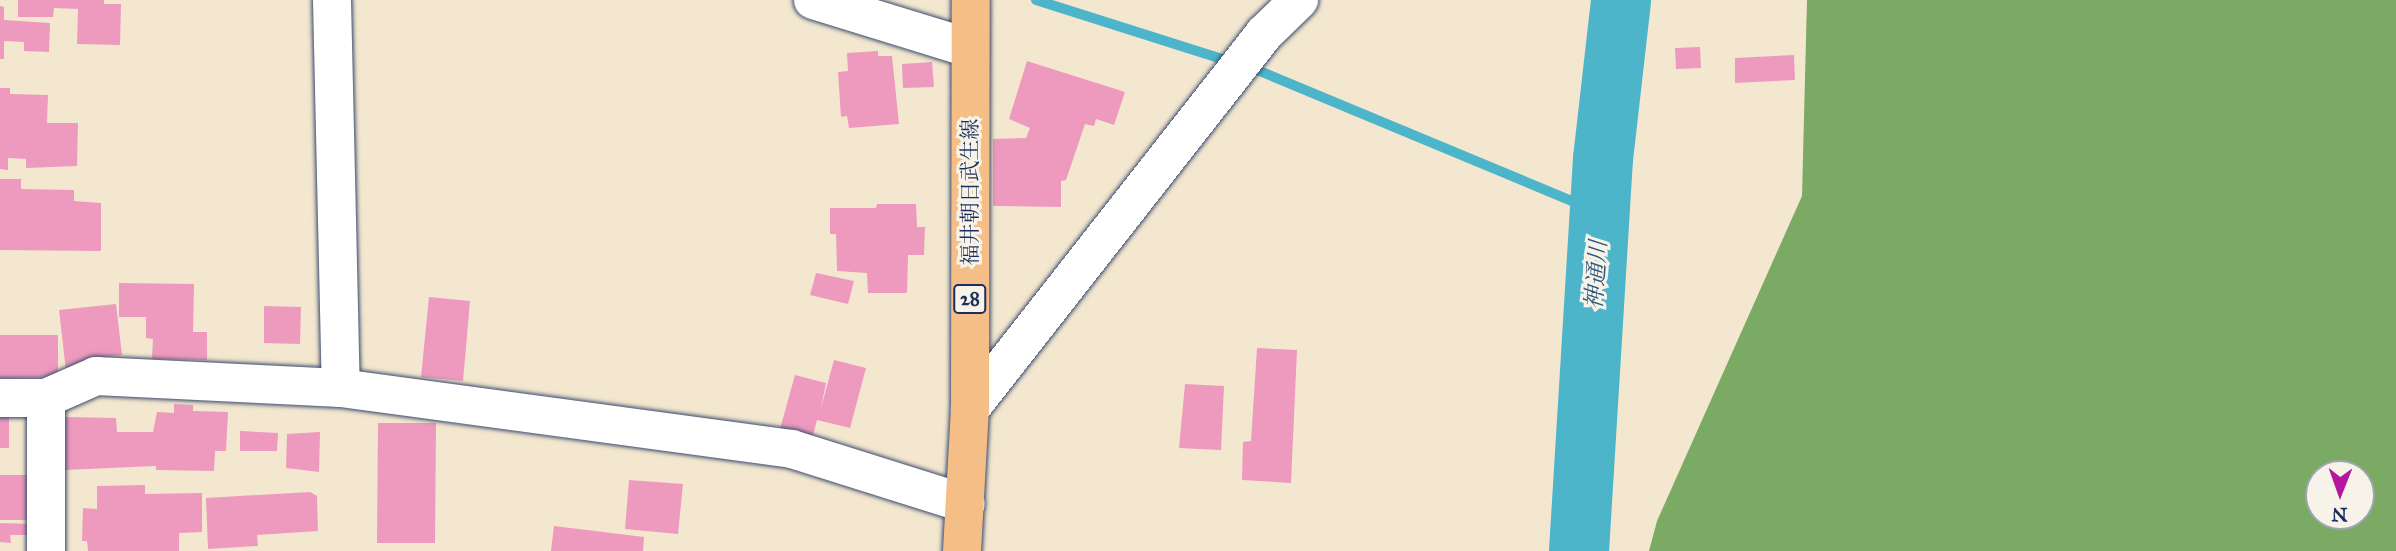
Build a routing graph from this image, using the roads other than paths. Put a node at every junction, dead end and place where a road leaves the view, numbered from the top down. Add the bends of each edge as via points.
1 (332, 0) edge
2 (813, 0) edge
3 (1299, 0) edge
4 (970, 26) edge
5 (341, 388) junction
6 (0, 398) edge
7 (46, 398) junction
8 (970, 409) junction
9 (966, 504) junction
10 (46, 551) edge
11 (962, 551) edge

1 - 5 street
2 - 4 street
3 - 8 street via 1264,34
4 - 8 main road, 福井朝日武生線 / 28
5 - 7 street via 96,376
5 - 9 street via 792,449
6 - 7 street
7 - 10 street
8 - 9 main road, 福井朝日武生線 / 28
9 - 11 main road, 福井朝日武生線 / 28

